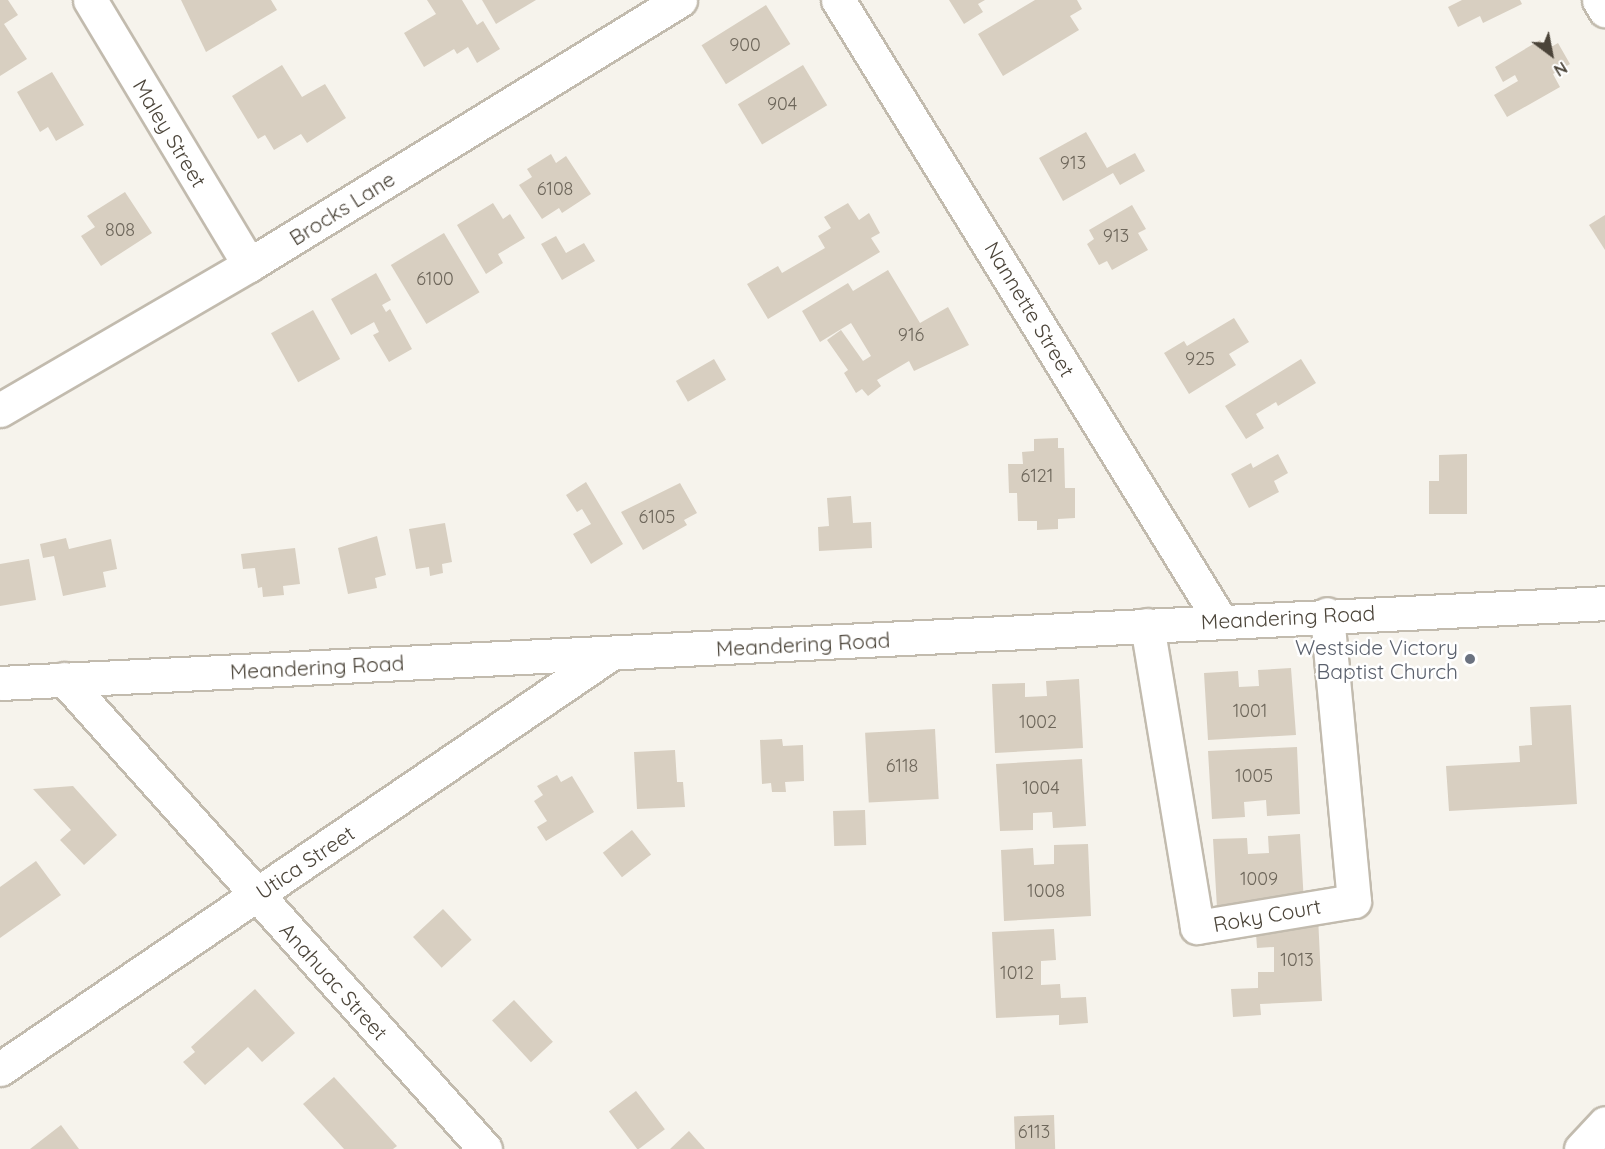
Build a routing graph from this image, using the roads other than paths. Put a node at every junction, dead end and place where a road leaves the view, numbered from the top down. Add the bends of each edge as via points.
1 (90, 0) edge
2 (680, 0) edge
3 (838, 0) edge
4 (1599, 0) edge
5 (1605, 10) edge
6 (249, 265) junction
7 (0, 410) edge
8 (1605, 603) edge
9 (1327, 614) junction
10 (1220, 620) junction
11 (1147, 625) junction
12 (610, 654) junction
13 (64, 679) junction
14 (0, 683) edge
15 (257, 895) junction
16 (0, 1069) edge
17 (1605, 1123) edge
18 (485, 1149) edge
19 (1581, 1149) edge

1 - 6 street, Maley Street
2 - 6 street, Brocks Lane
3 - 10 street, Nannette Street
4 - 5 street
6 - 7 street, Brocks Lane
8 - 9 street, Meandering Road
9 - 10 street, Meandering Road
9 - 11 street, Roky Court via 1354,901 1197,927
10 - 11 street, Meandering Road
11 - 12 street, Meandering Road
12 - 13 street, Meandering Road
12 - 15 street, Utica Street
13 - 14 street, Meandering Road
13 - 15 street, Anahuac Street
15 - 16 street, Utica Street
15 - 18 street, Anahuac Street
17 - 19 street

